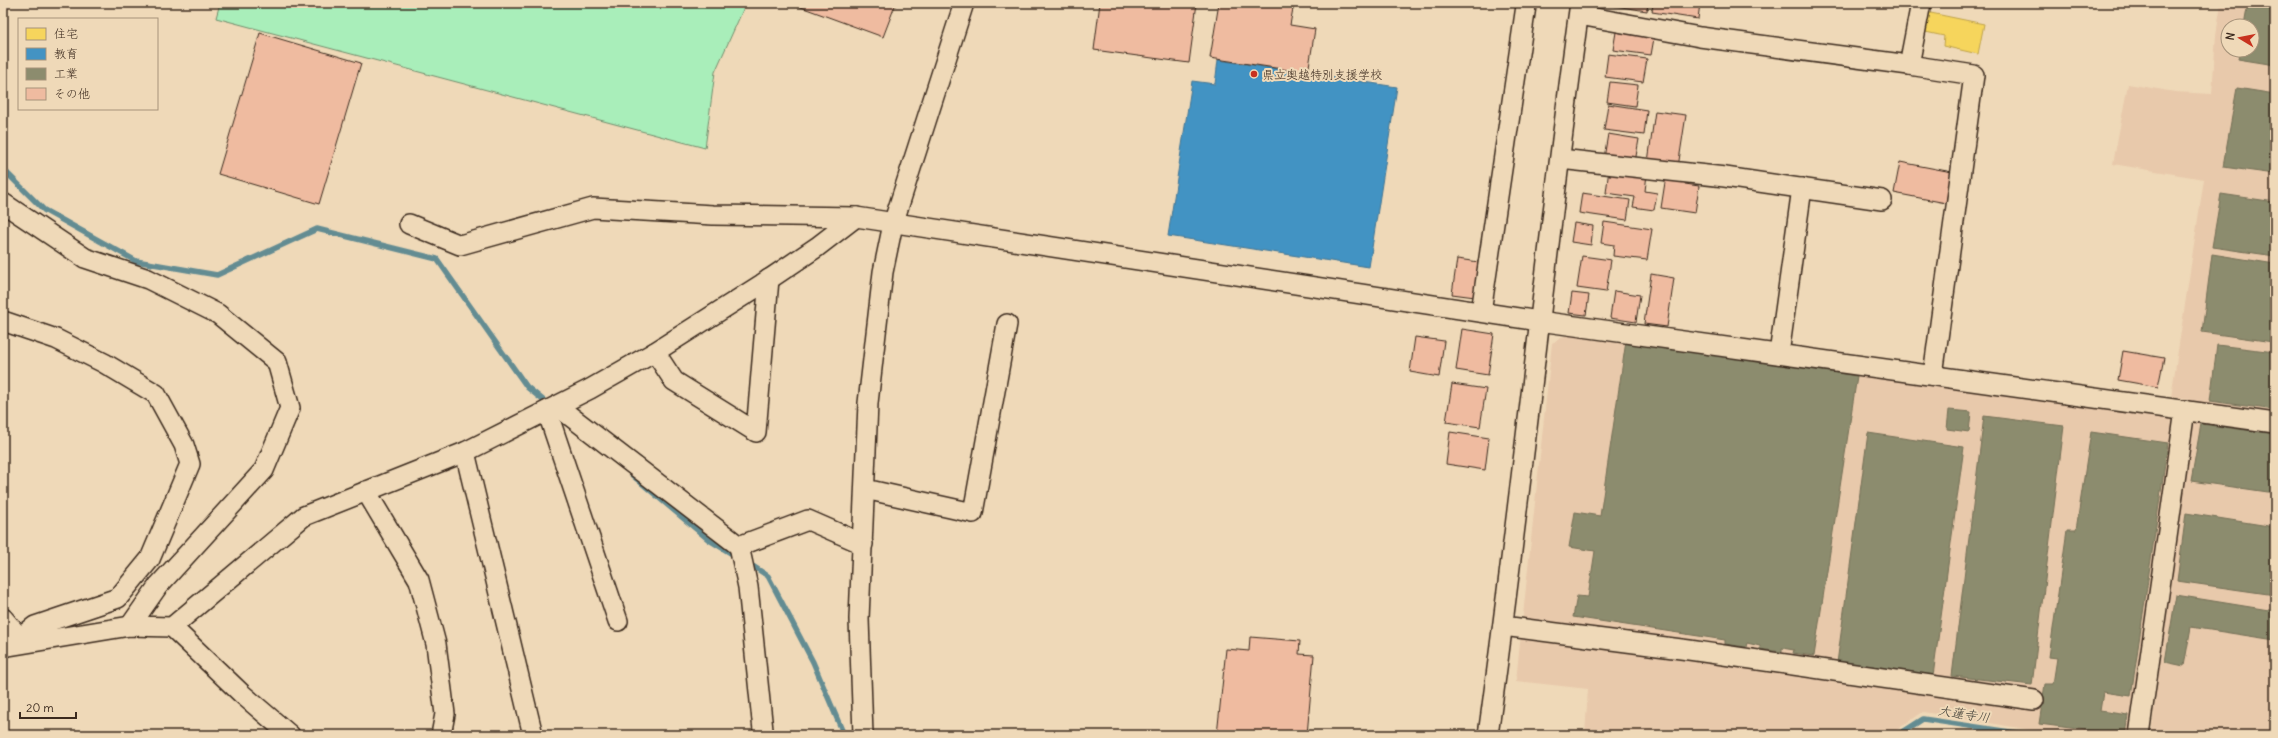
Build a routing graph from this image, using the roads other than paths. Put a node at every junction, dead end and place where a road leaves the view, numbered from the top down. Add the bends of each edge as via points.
1 (964, 3) edge
2 (1921, 3) edge
3 (1526, 6) dead end
4 (1580, 9) edge
5 (1909, 65) junction
6 (1560, 159) junction
7 (1802, 188) junction
8 (1882, 200) dead end
9 (3, 203) edge
10 (856, 217) junction
11 (408, 224) dead end
12 (892, 224) junction
13 (769, 279) junction
14 (1481, 312) junction
15 (3, 321) edge
16 (1539, 321) junction
17 (1007, 324) dead end
18 (654, 352) junction
19 (1779, 354) junction
20 (1933, 375) junction
21 (552, 408) junction
22 (2185, 410) junction
23 (2275, 423) edge
24 (465, 452) junction
25 (865, 489) junction
26 (366, 491) junction
27 (863, 544) junction
28 (739, 546) junction
29 (3, 618) edge
30 (618, 621) dead end
31 (130, 626) junction
32 (1503, 626) junction
33 (172, 627) junction
34 (11, 643) edge
35 (2034, 700) dead end
36 (763, 730) dead end
37 (290, 735) edge
38 (441, 735) edge
39 (533, 735) edge
40 (863, 735) edge
41 (1488, 735) edge
42 (2139, 735) edge

1 - 12 street
2 - 5 street
3 - 14 street
4 - 5 street via 1700,37
4 - 6 street
5 - 20 street via 1974,75
6 - 7 street
6 - 16 street
7 - 8 street
7 - 19 street
9 - 31 street via 86,258 148,279 218,314 277,362 290,408 264,470 158,586
10 - 11 street via 713,215 593,208 460,245
10 - 12 street
10 - 13 street
12 - 14 street
12 - 25 street via 883,272 868,403
13 - 18 street
13 - 18 street via 756,432 674,381
14 - 16 street
15 - 34 street via 56,339 104,363 156,394 184,445 190,464 150,559 118,598 35,626
16 - 19 street
16 - 32 street
17 - 25 street via 973,513
18 - 21 street
19 - 20 street
20 - 22 street
21 - 24 street
21 - 28 street
21 - 30 street
22 - 23 street
22 - 42 street
24 - 26 street
24 - 39 street
25 - 27 street
26 - 33 street via 304,516
26 - 38 street via 419,580 436,644 445,714
27 - 28 street via 808,520
27 - 40 street via 859,619
28 - 36 street via 748,587
29 - 34 street
31 - 33 street
31 - 34 street
32 - 35 street via 1690,650
32 - 41 street
33 - 37 street via 242,694

